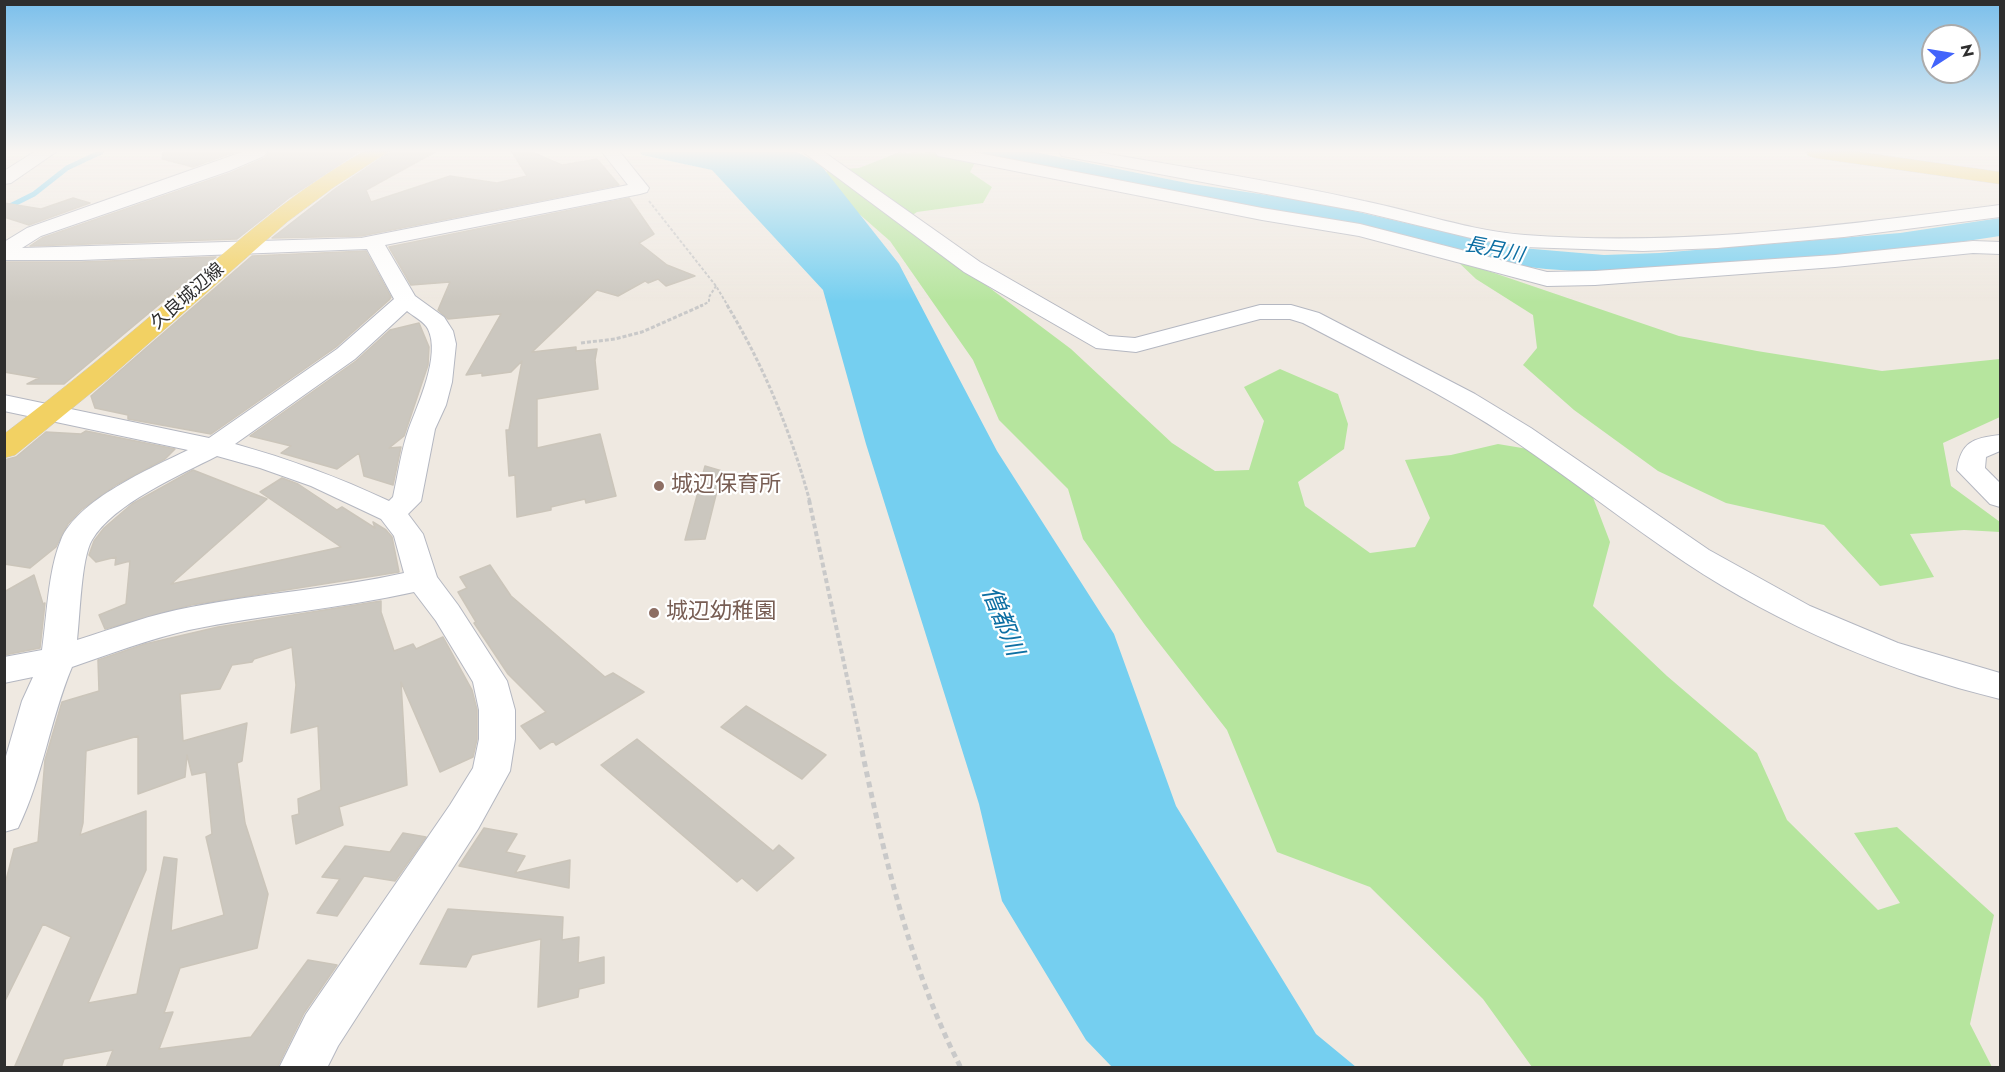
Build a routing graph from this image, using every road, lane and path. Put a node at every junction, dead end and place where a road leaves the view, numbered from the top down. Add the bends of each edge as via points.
1 (119, 202) edge
2 (301, 202) edge
3 (571, 202) edge
4 (651, 202) edge
5 (882, 202) edge
6 (1201, 202) edge
7 (1341, 202) edge
8 (2001, 211) edge
9 (10, 240) edge
10 (373, 242) junction
11 (2001, 248) edge
12 (243, 249) junction
13 (716, 286) junction
14 (406, 300) junction
15 (581, 343) dead end
16 (4, 403) edge
17 (52, 411) junction
18 (2001, 443) edge
19 (214, 447) junction
20 (4, 449) edge
21 (2001, 498) edge
22 (391, 513) junction
23 (422, 580) junction
24 (58, 659) junction
25 (4, 670) edge
26 (2001, 686) edge
27 (4, 816) edge
28 (302, 1068) edge
29 (961, 1068) edge

1 - 9 street
2 - 12 main road, 久良城辺線
3 - 10 street
4 - 13 path
5 - 26 street via 972,267 1104,343 1136,345 1260,312 1290,312 1311,318 1466,399 1698,557 1799,614 1887,652
6 - 11 street via 1360,230 1547,279
7 - 8 street via 1524,241 1643,245 1844,231
9 - 12 street via 4,254
10 - 12 street
10 - 14 street
12 - 17 main road, 久良城辺線
13 - 15 path via 709,302 642,332
13 - 29 path via 748,341 796,450 817,530 903,928 942,1031
14 - 19 street via 346,354
14 - 22 street via 441,331 443,359 422,429 407,501
16 - 17 street
17 - 19 street
17 - 20 main road, 久良城辺線
18 - 21 street via 1973,453 1971,470
19 - 22 street via 321,480
19 - 24 street via 139,485 97,514 76,539
22 - 23 street via 408,534
23 - 24 street via 303,603 192,618
23 - 28 street via 490,681 497,710 491,771 322,1030
24 - 25 street
24 - 27 street via 40,701

